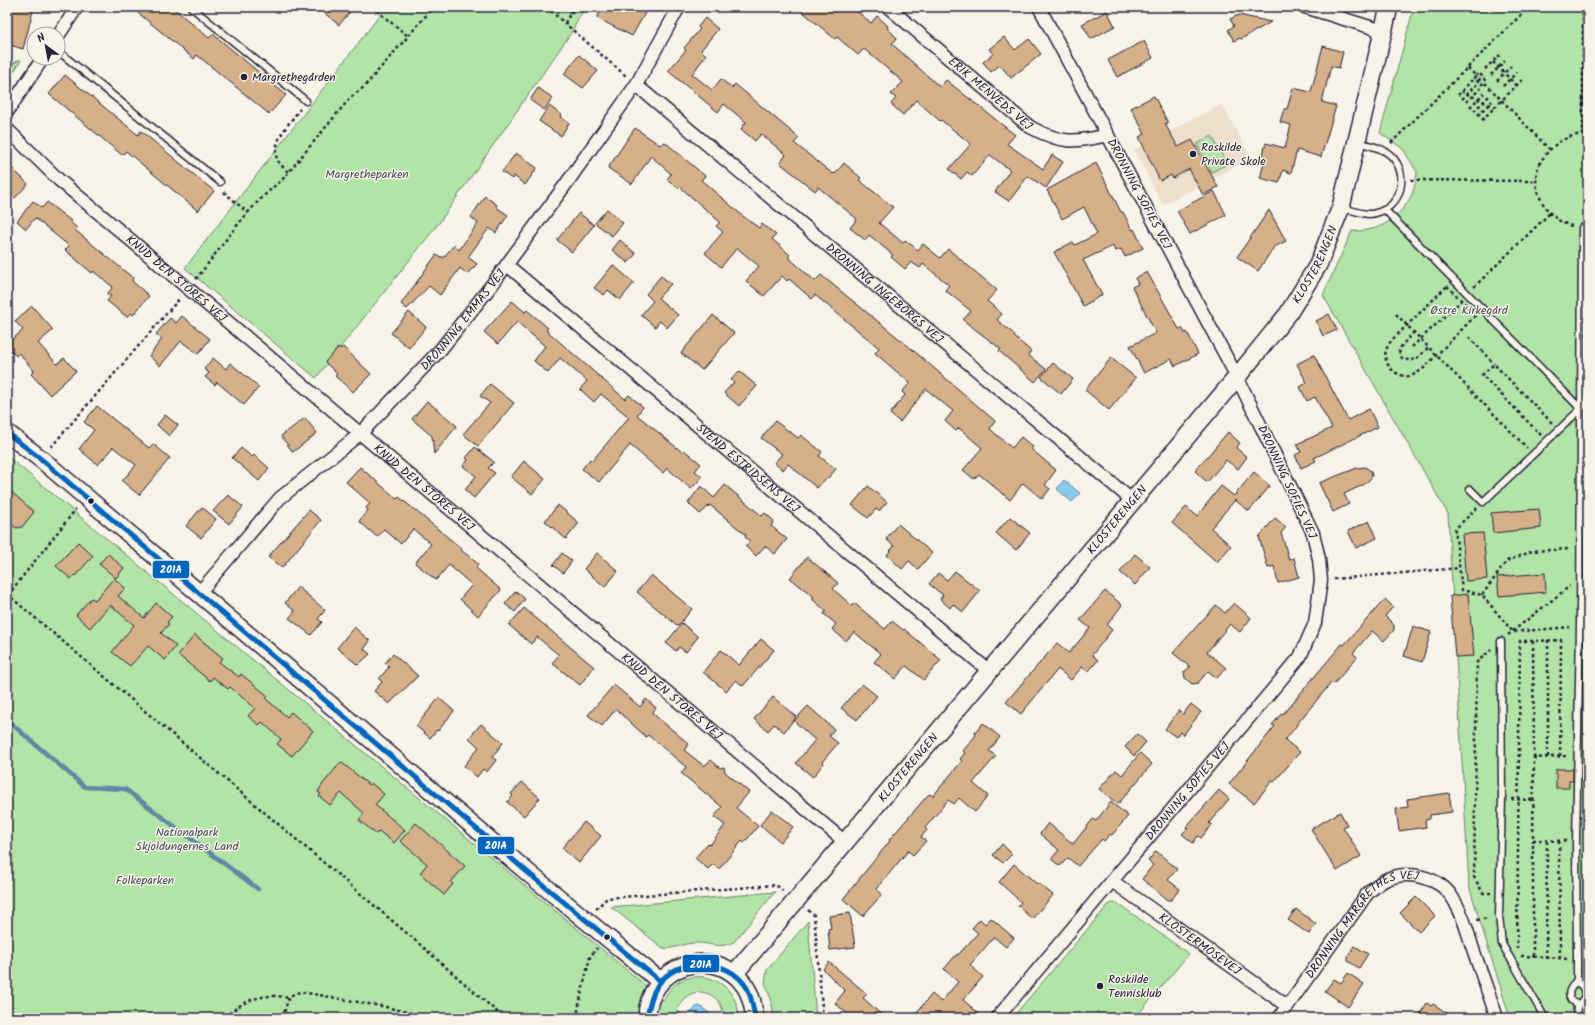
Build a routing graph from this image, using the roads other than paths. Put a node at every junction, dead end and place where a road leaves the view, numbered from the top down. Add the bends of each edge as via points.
1 (78, 7) edge
2 (191, 7) edge
3 (679, 7) edge
4 (888, 7) edge
5 (1039, 7) edge
6 (1305, 7) edge
7 (1389, 7) edge
8 (65, 26) edge
9 (1383, 31) junction
10 (66, 57) edge
11 (38, 66) edge
12 (636, 85) junction
13 (306, 100) road end
14 (7, 112) edge
15 (7, 129) edge
16 (1108, 135) junction
17 (1358, 142) junction
18 (220, 182) road end
19 (1341, 207) junction
20 (1385, 210) junction
21 (1582, 228) road end
22 (507, 265) junction
23 (1237, 377) junction
24 (1588, 402) edge
25 (1580, 409) junction
26 (7, 433) edge
27 (361, 433) junction
28 (1470, 489) dead end
29 (1133, 501) junction
30 (199, 594) junction
31 (1501, 641) road end
32 (989, 671) junction
33 (845, 842) junction
34 (1112, 881) junction
35 (734, 974) junction
36 (1577, 979) junction
37 (660, 981) junction
38 (1287, 1006) junction
39 (1577, 1007) junction
40 (647, 1018) edge
41 (755, 1018) edge
42 (997, 1018) edge
43 (1279, 1018) edge
44 (1497, 1018) edge
45 (1545, 1018) edge
46 (1576, 1018) edge

1 - 8 street
2 - 13 lane
3 - 12 street, DRONNING EMMAS VEJ
4 - 16 street, ERIK MENVEDS VEJ via 1030,127 1065,141 1084,141
5 - 16 street, DRONNING SOFIES VEJ
6 - 9 street
7 - 9 street, KLOSTERENGEN
9 - 17 street, KLOSTERENGEN
10 - 18 lane
11 - 14 street
12 - 22 street, DRONNING EMMAS VEJ
12 - 29 street, DRONNING INGEBORGS VEJ
15 - 27 street, KNUD DEN STORES VEJ via 60,180
16 - 23 street, DRONNING SOFIES VEJ
17 - 19 street, KLOSTERENGEN
17 - 20 lane via 1384,150 1394,158 1400,170 1402,180 1399,194
19 - 20 lane via 1371,214
19 - 23 street, KLOSTERENGEN via 1318,264 1288,314
20 - 25 lane
21 - 25 lane
22 - 27 street, DRONNING EMMAS VEJ via 441,349
22 - 32 street, SVEND ESTRIDSENS VEJ
23 - 29 street, KLOSTERENGEN
23 - 34 street, DRONNING SOFIES VEJ via 1313,533 1321,580 1315,623 1300,657
24 - 25 lane
25 - 28 lane via 1483,502
25 - 36 lane
26 - 30 street
27 - 30 street, DRONNING EMMAS VEJ via 280,498
27 - 33 street, KNUD DEN STORES VEJ
29 - 32 street, KLOSTERENGEN
30 - 37 street
31 - 45 lane via 1502,799 1499,916 1502,944
32 - 33 street, KLOSTERENGEN
33 - 35 street, KLOSTERENGEN
34 - 38 street, KLOSTERMOSEVEJ
34 - 42 street, DRONNING SOFIES VEJ
35 - 37 street via 720,966 704,963 687,964 672,971
35 - 41 street via 745,986 753,1001
36 - 39 lane via 1569,990 1571,1000
36 - 39 lane via 1584,987 1585,994
37 - 40 street via 652,994
38 - 43 street, DRONNING MARGRETHES VEJ
38 - 44 street, DRONNING MARGRETHES VEJ via 1367,894 1387,879 1410,875 1434,881 1452,897 1465,924
39 - 46 lane

